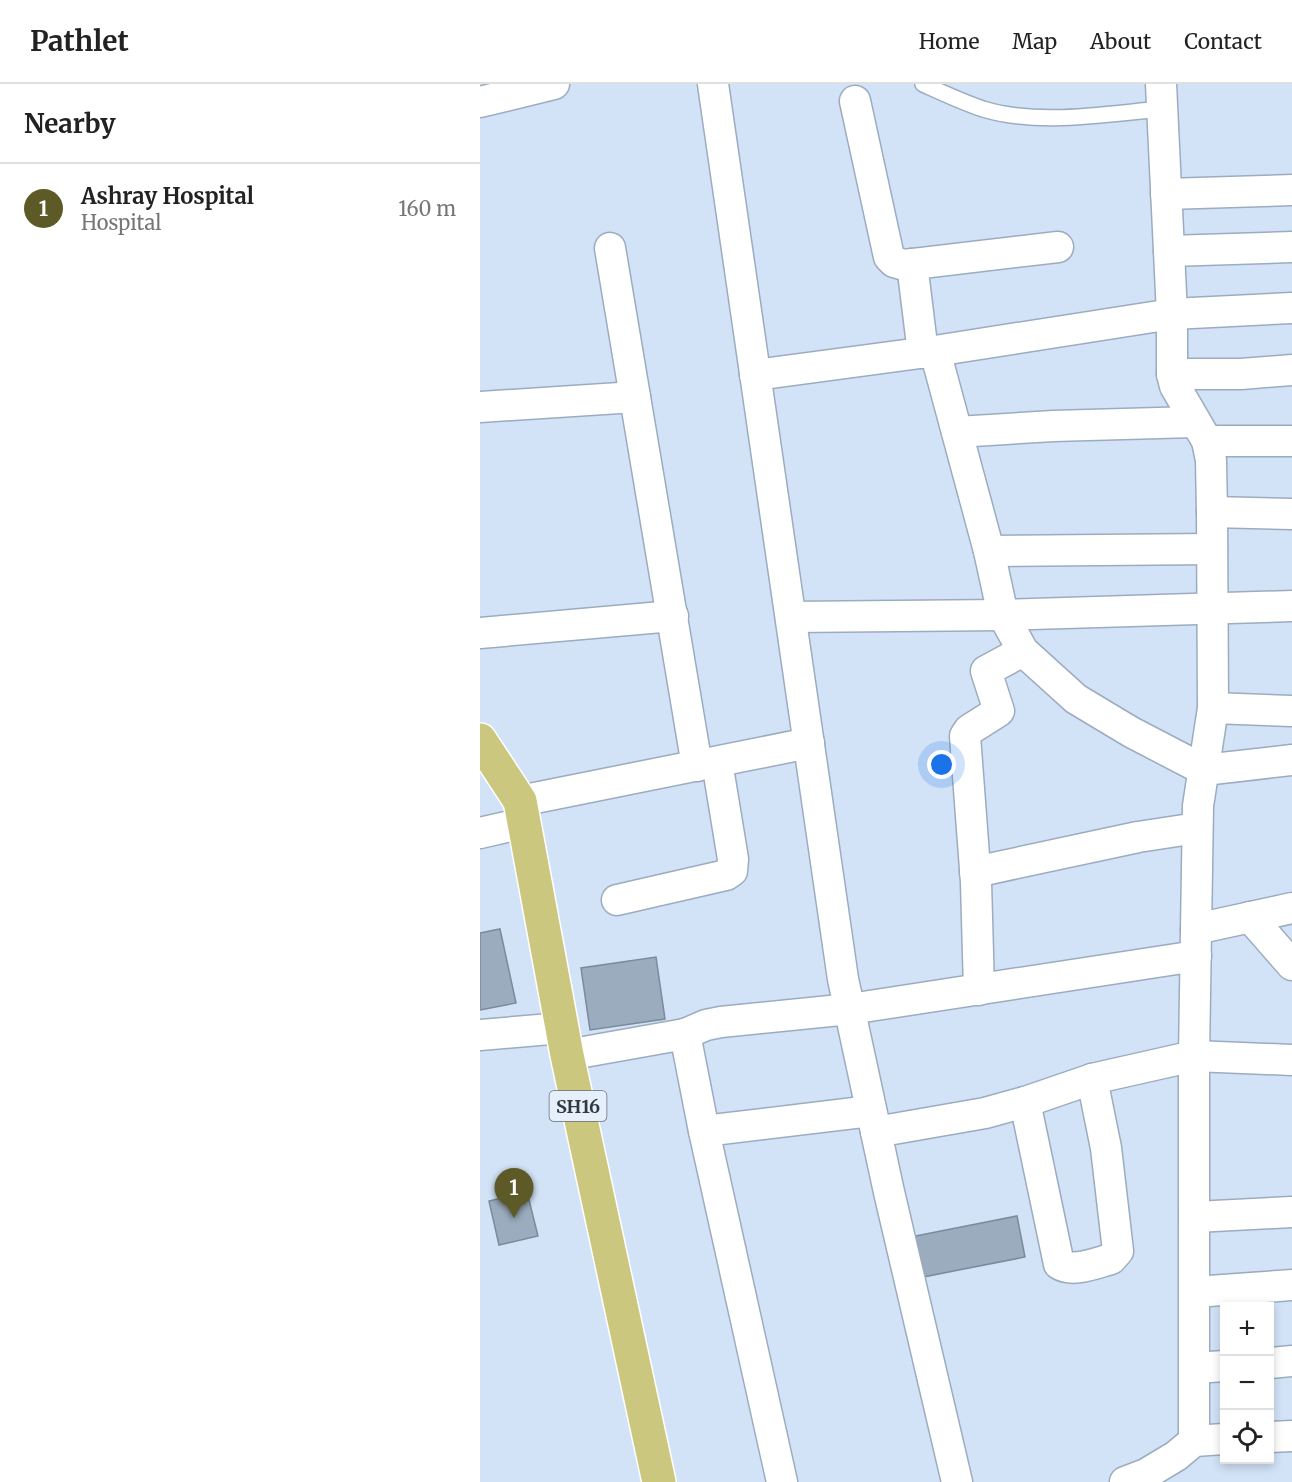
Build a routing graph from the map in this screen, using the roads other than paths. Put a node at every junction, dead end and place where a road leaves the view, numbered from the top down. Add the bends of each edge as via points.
1 (554, 84) edge
2 (713, 84) edge
3 (923, 84) edge
4 (1161, 96) edge
5 (855, 100) dead end
6 (480, 102) edge
7 (1292, 190) edge
8 (1166, 194) junction
9 (1058, 247) dead end
10 (1292, 247) edge
11 (610, 248) dead end
12 (1169, 250) junction
13 (912, 264) junction
14 (1292, 308) edge
15 (1172, 314) junction
16 (929, 352) junction
17 (1292, 370) edge
18 (1172, 374) junction
19 (755, 375) junction
20 (635, 397) junction
21 (480, 407) edge
22 (957, 432) junction
23 (1201, 432) junction
24 (1292, 441) edge
25 (1212, 512) junction
26 (1292, 514) edge
27 (1212, 549) junction
28 (989, 551) junction
29 (1292, 606) edge
30 (1213, 608) junction
31 (1003, 615) junction
32 (673, 616) junction
33 (791, 617) junction
34 (480, 633) edge
35 (1023, 651) junction
36 (1213, 708) junction
37 (1292, 711) edge
38 (480, 740) edge
39 (809, 744) junction
40 (1292, 760) edge
41 (707, 764) junction
42 (1204, 770) junction
43 (522, 812) junction
44 (1197, 828) junction
45 (480, 833) edge
46 (975, 872) junction
47 (617, 900) dead end
48 (1292, 908) edge
49 (1250, 917) junction
50 (1196, 943) junction
51 (1292, 965) edge
52 (979, 990) junction
53 (850, 1010) junction
54 (685, 1034) junction
55 (480, 1035) edge
56 (564, 1041) junction
57 (1194, 1056) junction
58 (1292, 1060) edge
59 (1092, 1079) junction
60 (1025, 1102) junction
61 (873, 1121) junction
62 (704, 1131) junction
63 (1292, 1212) edge
64 (1195, 1217) junction
65 (1292, 1285) edge
66 (1195, 1292) junction
67 (1292, 1361) edge
68 (1274, 1363) edge
69 (1210, 1367) edge
70 (1292, 1436) edge
71 (1274, 1437) edge
72 (1220, 1439) edge
73 (1194, 1441) junction
74 (659, 1482) edge
75 (782, 1482) edge
76 (957, 1482) edge
77 (1125, 1482) edge

1 - 6 street
2 - 19 street
3 - 4 lane via 985,110 1033,117 1075,117
4 - 8 street
5 - 13 street via 890,256 894,262
7 - 8 street
8 - 12 street
9 - 13 street
10 - 12 street
11 - 20 street
12 - 15 street
13 - 16 street
14 - 15 street
15 - 16 street
15 - 18 street
16 - 19 street
16 - 22 street
17 - 18 street
18 - 23 street
19 - 33 street
20 - 21 street
20 - 32 street
22 - 23 street via 1053,426
22 - 28 street
23 - 24 street
23 - 25 street via 1211,460
25 - 26 street
25 - 27 street
27 - 28 street
27 - 30 street
28 - 31 street
29 - 30 street
30 - 31 street
30 - 36 street
31 - 33 street
31 - 35 street
32 - 34 street
32 - 41 street
33 - 39 street
35 - 42 street via 1076,699
35 - 46 street via 986,671 999,711 965,736
36 - 37 street
36 - 42 street
38 - 43 main road, SH16
39 - 41 street
39 - 53 street
40 - 42 street
41 - 43 street
41 - 47 street via 733,859 732,871
42 - 44 street
43 - 45 street
43 - 56 main road, SH16
44 - 46 street
44 - 50 street
46 - 52 street
48 - 49 street
49 - 50 street
49 - 51 street
50 - 52 street
50 - 57 street
52 - 53 street
53 - 54 street via 721,1022
53 - 61 street
54 - 56 street
54 - 62 street
55 - 56 street
56 - 74 main road, SH16
57 - 58 street
57 - 59 street
57 - 64 street
59 - 60 street
59 - 60 street via 1106,1148 1118,1251 1111,1259 1072,1268 1059,1264
60 - 61 street via 985,1113
61 - 62 street
61 - 76 street
62 - 75 street
63 - 64 street
64 - 66 street
65 - 66 street
66 - 69 street
67 - 68 street
69 - 73 street
70 - 71 street
72 - 73 street
73 - 77 street via 1146,1474

